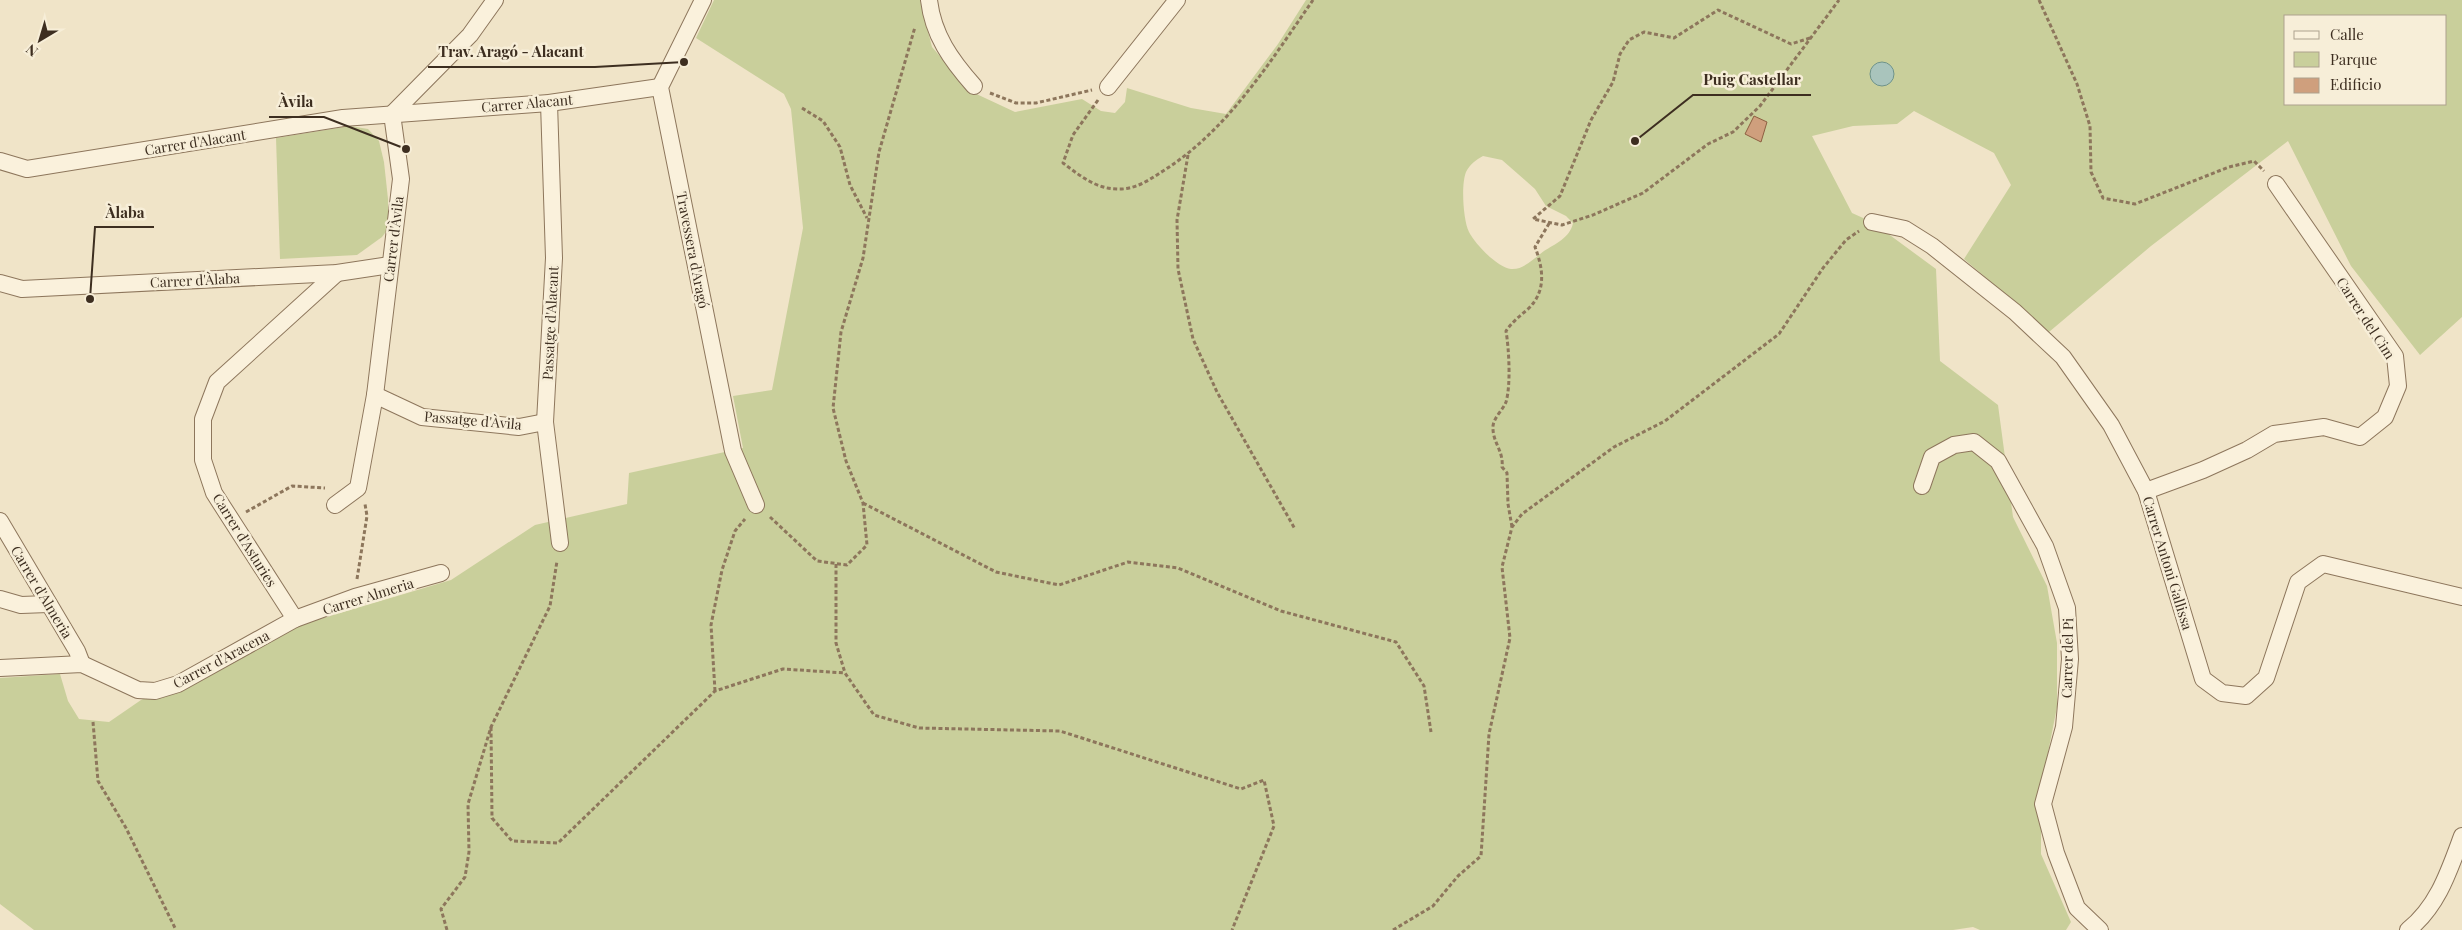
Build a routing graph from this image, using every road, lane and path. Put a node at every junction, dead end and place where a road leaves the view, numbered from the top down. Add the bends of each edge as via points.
1 (495, 0) edge
2 (703, 0) edge
3 (928, 0) edge
4 (1177, 0) edge
5 (1313, 0) edge
6 (1839, 0) edge
7 (2039, 0) edge
8 (915, 26) dead end
9 (1810, 38) junction
10 (974, 86) joint
11 (660, 87) junction
12 (1108, 88) junction
13 (549, 103) junction
14 (802, 108) dead end
15 (392, 114) junction
16 (1188, 155) junction
17 (0, 161) edge
18 (2276, 184) joint
19 (868, 219) junction
20 (1550, 222) junction
21 (1872, 222) joint
22 (390, 265) junction
23 (337, 274) junction
24 (0, 283) edge
25 (22, 289) junction
26 (0, 294) edge
27 (375, 395) junction
28 (545, 422) junction
29 (329, 486) dead end
30 (1922, 486) dead end
31 (2146, 491) junction
32 (863, 503) junction
33 (335, 505) dead end
34 (756, 505) junction
35 (242, 514) dead end
36 (367, 516) dead end
37 (0, 520) edge
38 (1512, 527) junction
39 (1295, 529) dead end
40 (560, 543) joint
41 (836, 564) junction
42 (441, 573) dead end
43 (357, 576) dead end
44 (2462, 598) edge
45 (0, 599) edge
46 (48, 604) junction
47 (295, 619) junction
48 (82, 664) junction
49 (0, 668) edge
50 (846, 673) junction
51 (715, 691) junction
52 (93, 722) dead end
53 (490, 727) junction
54 (1431, 732) dead end
55 (2462, 836) edge
56 (176, 930) edge
57 (446, 930) edge
58 (1232, 930) edge
59 (1393, 930) edge
60 (2100, 930) edge
61 (2408, 930) edge

1 - 15 street via 470,35
2 - 11 street
3 - 10 street via 937,35
4 - 12 street
5 - 16 path via 1227,116
6 - 9 path
7 - 18 path via 2077,84 2090,126 2091,172 2103,198 2136,204 2229,167 2254,161
8 - 19 path via 879,152
9 - 20 path via 1760,106 1733,132 1708,144 1643,193 1562,225
9 - 20 path via 1791,44 1718,10 1674,38 1644,32 1629,40 1620,54 1613,82 1591,120 1560,196 1533,219
10 - 12 path via 1016,103 1036,103
11 - 13 street, Carrer Alacant
11 - 34 street, Travessera d'Aragó via 733,451
12 - 16 path via 1073,135 1063,163 1087,181 1117,189 1142,184
13 - 15 street, Carrer Alacant
13 - 28 street, Passatge d'Alacant via 554,258
14 - 19 path via 823,121 840,147 850,185
15 - 17 street, Carrer d'Alacant via 343,118 27,169
15 - 22 street, Carrer d'Àvila via 401,178
16 - 39 path via 1176,220 1178,269 1193,339 1217,392
18 - 31 street, Carrer del Cim via 2395,356 2398,386 2385,416 2360,437 2324,427 2274,434 2203,470
19 - 32 path via 863,258 841,332 832,408 846,461
20 - 38 path via 1535,247 1544,279 1530,307 1506,331 1506,402 1493,425 1495,442 1503,459 1502,467 1507,473
21 - 31 street, Carrer Antoni Gallissa via 1906,229 1932,246 2015,312 2063,357 2111,425
21 - 38 path via 1840,247 1779,334 1665,421 1614,447 1522,514
22 - 23 street, Carrer d'Àlaba
22 - 27 street, Carrer d'Àvila
23 - 25 street, Carrer d'Àlaba
23 - 47 street, Carrer d'Asturies via 218,382 203,419 203,460 214,493
24 - 25 street, Carrer d'Àlaba
25 - 26 street
27 - 28 street, Passatge d'Àvila via 422,417 518,427
27 - 33 street, Carrer d'Àvila via 358,488
28 - 40 street, Passatge d'Alacant
29 - 35 path via 320,489 292,486
30 - 60 street, Carrer del Pi via 1932,457 1954,445 1974,442 1998,461 2045,546 2067,608 2070,659 2064,727 2043,804 2056,853 2077,908
31 - 44 street, Carrer Antoni Gallissa via 2203,679 2222,693 2246,696 2266,678 2298,582 2323,564
32 - 41 path via 867,545 847,565
32 - 54 path via 996,572 1058,585 1128,562 1178,568 1281,611 1396,642 1424,686
34 - 41 path via 817,561
34 - 51 path via 735,531 722,570 711,624
36 - 43 path
37 - 46 street, Carrer d'Almeria
38 - 59 path via 1502,567 1510,638 1488,734 1481,856 1458,876 1433,906
40 - 53 path via 550,606
41 - 50 path via 836,643
42 - 47 street, Carrer Almeria via 355,597
45 - 46 street via 21,604
46 - 48 street, Carrer d'Almeria
47 - 48 street, Carrer d'Aracena via 178,684 155,691 138,690
48 - 49 street, Carrer d'Aracena
50 - 51 path via 783,669
50 - 58 path via 874,716 919,728 1060,731 1241,789 1264,780 1274,826
51 - 53 path via 558,843 512,841 492,818
52 - 56 path via 98,781 126,828
53 - 57 path via 468,804 469,852 465,877 441,909
55 - 61 street via 2443,888 2418,922

